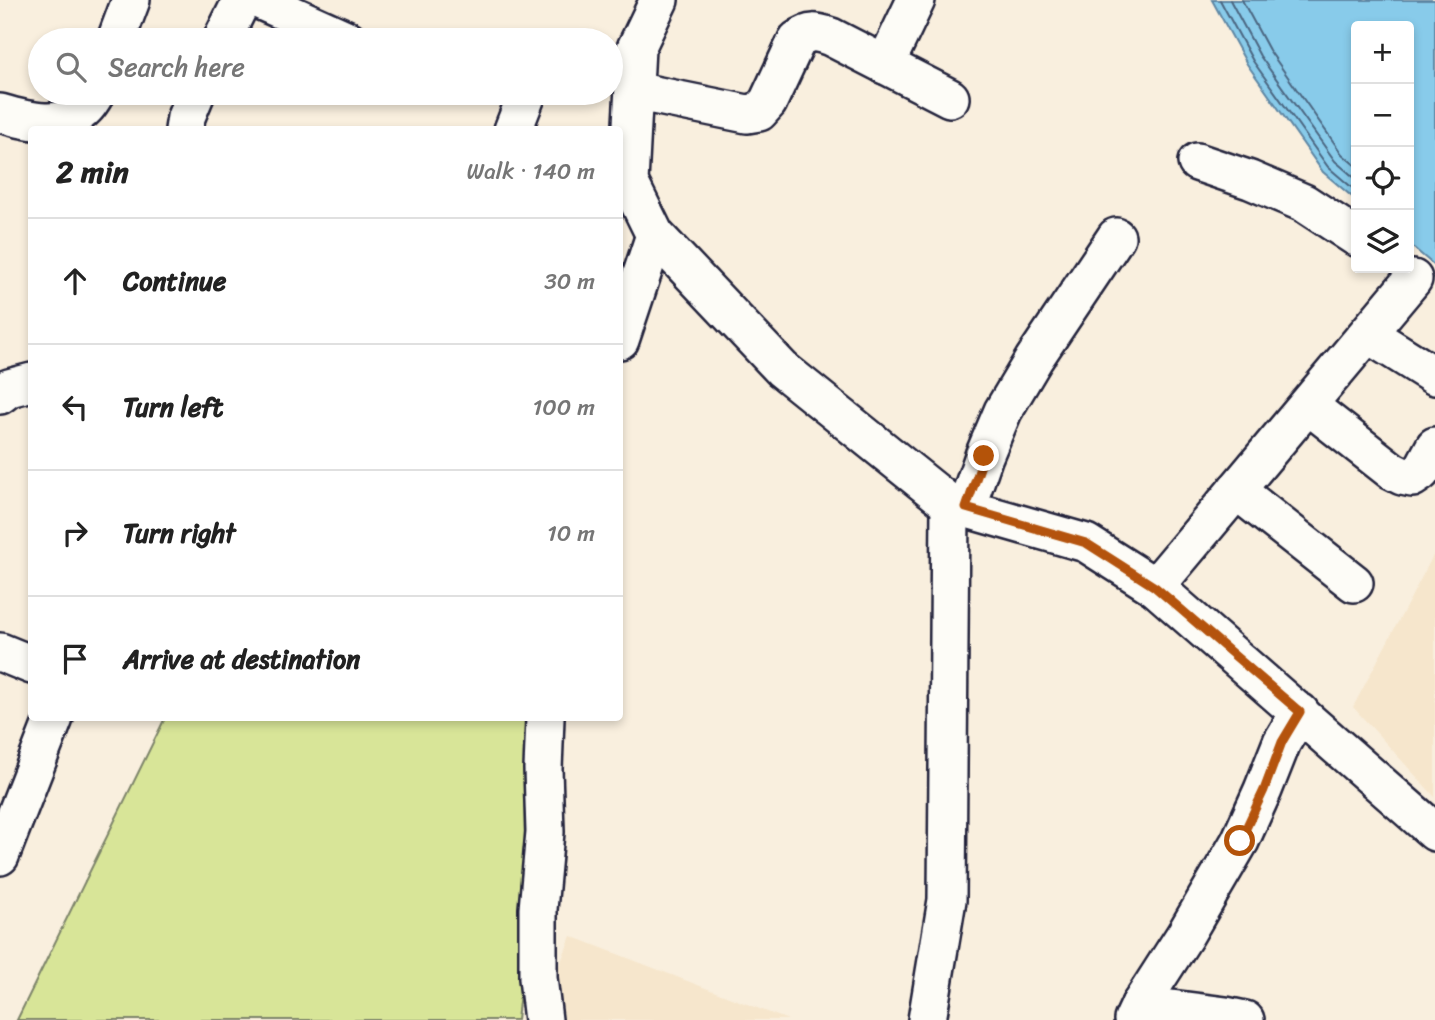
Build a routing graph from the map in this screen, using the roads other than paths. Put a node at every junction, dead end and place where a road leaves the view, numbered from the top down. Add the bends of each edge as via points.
1 (131, 0) edge
2 (242, 0) edge
3 (259, 0) edge
4 (659, 0) edge
5 (916, 0) edge
6 (120, 28) edge
7 (228, 28) edge
8 (321, 28) edge
9 (623, 54) edge
10 (886, 65) junction
11 (634, 91) junction
12 (950, 98) dead end
13 (87, 105) edge
14 (192, 105) edge
15 (516, 105) edge
16 (0, 113) edge
17 (185, 126) edge
18 (514, 126) edge
19 (1197, 162) dead end
20 (1351, 234) edge
21 (655, 235) junction
22 (1116, 237) dead end
23 (1415, 280) edge
24 (623, 332) edge
25 (1367, 334) junction
26 (1435, 376) edge
27 (28, 383) edge
28 (0, 395) edge
29 (1308, 405) junction
30 (1435, 446) edge
31 (1237, 490) junction
32 (958, 506) junction
33 (1354, 583) dead end
34 (1155, 587) junction
35 (0, 652) edge
36 (28, 663) edge
37 (1300, 712) junction
38 (53, 721) edge
39 (545, 721) edge
40 (1431, 818) edge
41 (0, 856) edge
42 (1137, 1012) edge
43 (543, 1020) edge
44 (927, 1020) edge
45 (1245, 1020) edge

1 - 6 street
2 - 7 street
3 - 8 street
4 - 9 street
5 - 10 street
9 - 11 street
10 - 11 street via 831,37 805,34 797,40 759,112 747,114
10 - 12 street
11 - 21 street via 629,182
13 - 16 street via 70,119 50,122
14 - 17 street
15 - 18 street
19 - 20 street via 1304,203
21 - 24 street
21 - 32 street via 782,369
22 - 32 street via 1003,411
23 - 25 street
25 - 26 street
25 - 29 street
27 - 28 street
29 - 30 street via 1402,476 1412,478 1421,472
29 - 31 street
31 - 33 street
31 - 34 street
32 - 34 street via 1086,543
32 - 44 street via 947,900
34 - 37 street
35 - 36 street
37 - 40 street
37 - 42 street via 1282,742 1240,841
38 - 41 street
39 - 43 street via 545,832 538,909
42 - 45 street

